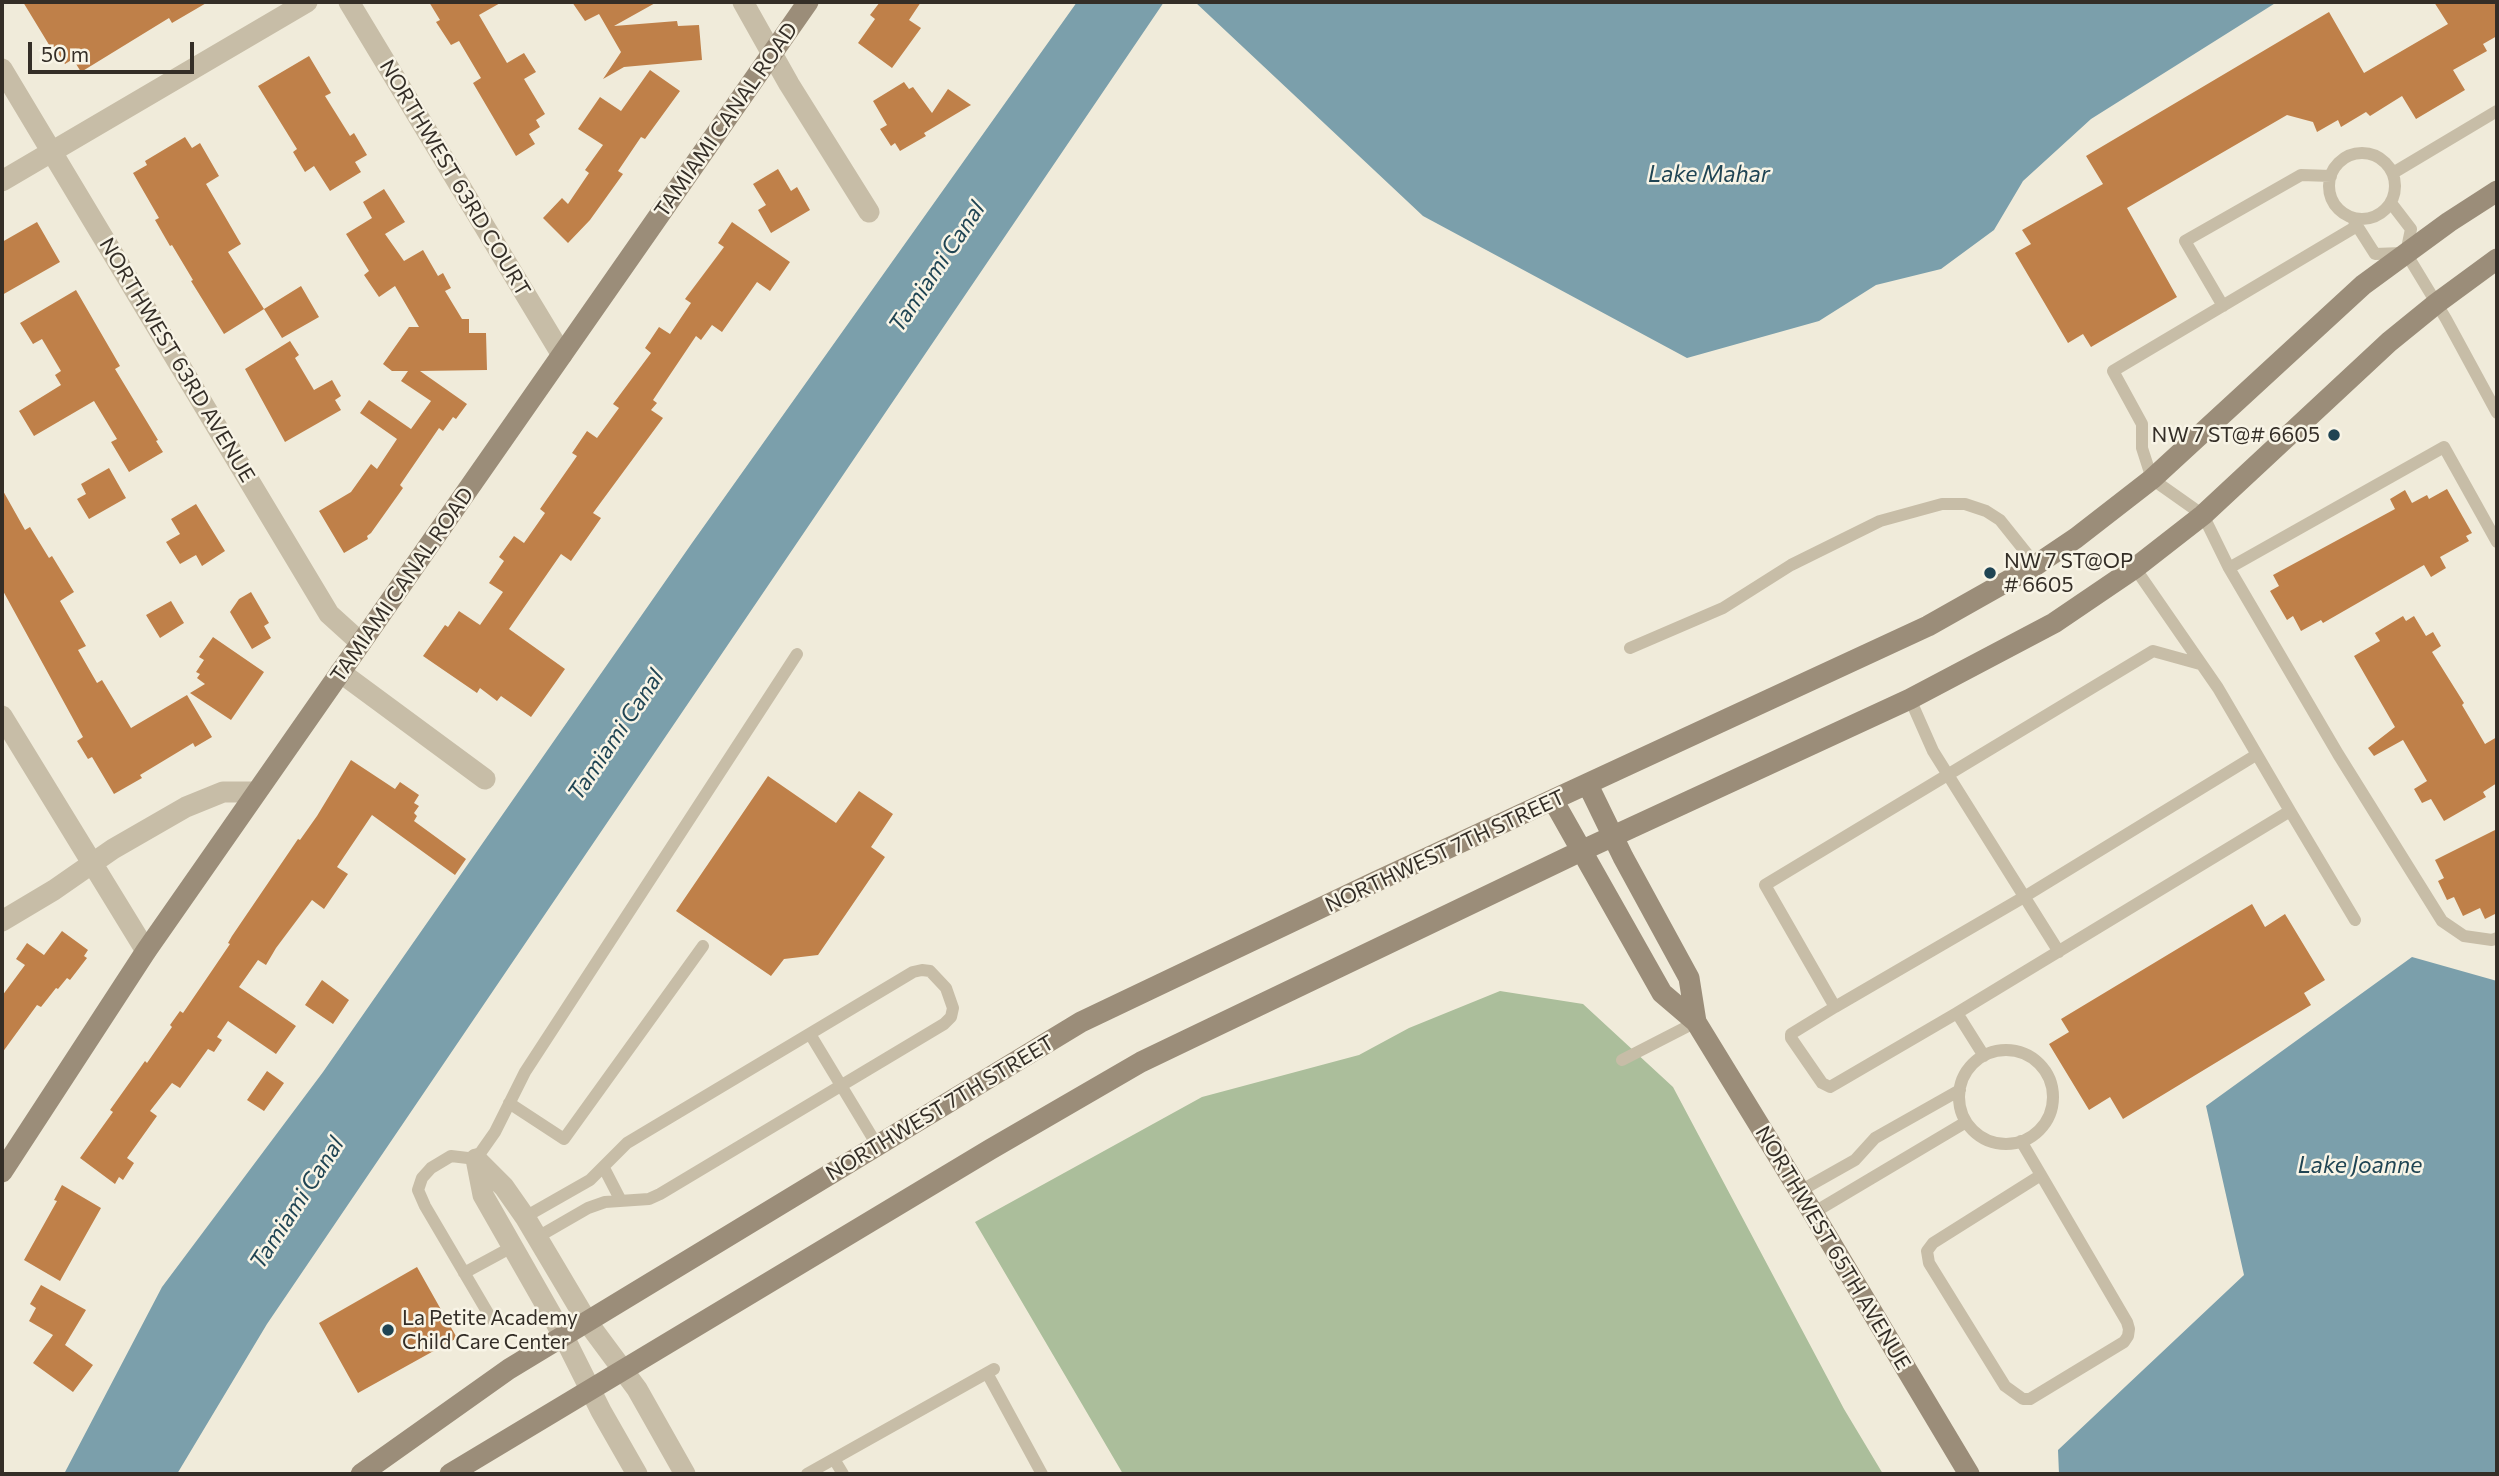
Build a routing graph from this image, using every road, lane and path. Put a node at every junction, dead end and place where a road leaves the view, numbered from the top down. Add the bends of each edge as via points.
1 (307, 2) edge
2 (349, 2) edge
3 (743, 2) edge
4 (808, 2) edge
5 (772, 53) junction
6 (2, 69) edge
7 (2497, 111) edge
8 (52, 152) junction
9 (2393, 173) junction
10 (2331, 176) junction
11 (2, 181) edge
12 (2497, 191) edge
13 (2391, 203) junction
14 (869, 212) dead end
15 (2354, 222) junction
16 (2406, 253) junction
17 (2497, 259) edge
18 (2437, 303) junction
19 (2223, 306) junction
20 (562, 355) junction
21 (2497, 413) edge
22 (2152, 479) junction
23 (2203, 515) junction
24 (2497, 542) edge
25 (2036, 565) junction
26 (2136, 568) junction
27 (2229, 568) junction
28 (360, 643) junction
29 (1630, 648) dead end
30 (797, 654) dead end
31 (2200, 664) junction
32 (340, 672) junction
33 (1910, 699) junction
34 (2, 716) edge
35 (2256, 755) junction
36 (1949, 776) junction
37 (485, 779) dead end
38 (1588, 785) junction
39 (256, 792) junction
40 (1553, 800) junction
41 (2290, 811) junction
42 (1613, 836) junction
43 (1581, 850) junction
44 (91, 864) junction
45 (2024, 897) junction
46 (2355, 920) dead end
47 (2, 921) edge
48 (2497, 938) edge
49 (703, 946) dead end
50 (146, 951) junction
51 (2059, 952) junction
52 (1835, 1007) junction
53 (1957, 1013) junction
54 (1696, 1022) junction
55 (810, 1034) junction
56 (1984, 1056) junction
57 (1622, 1060) dead end
58 (842, 1084) junction
59 (1959, 1090) junction
60 (509, 1103) junction
61 (1966, 1122) junction
62 (2021, 1141) junction
63 (877, 1145) junction
64 (476, 1159) junction
65 (604, 1168) junction
66 (2, 1172) edge
67 (2041, 1175) junction
68 (1800, 1191) junction
69 (620, 1199) junction
70 (1813, 1213) junction
71 (525, 1217) junction
72 (536, 1238) junction
73 (512, 1247) junction
74 (464, 1273) junction
75 (492, 1320) dead end
76 (588, 1323) junction
77 (564, 1337) junction
78 (624, 1371) junction
79 (591, 1391) junction
80 (834, 1460) junction
81 (360, 1474) edge
82 (450, 1474) edge
83 (637, 1474) edge
84 (685, 1474) edge
85 (807, 1474) edge
86 (843, 1474) edge
87 (1042, 1474) edge
88 (1969, 1474) edge

1 - 8 street
2 - 20 street, NORTHWEST 63RD COURT
3 - 5 street
4 - 5 main road, TAMIAMI CANAL ROAD
5 - 14 street
5 - 20 main road, TAMIAMI CANAL ROAD
6 - 8 street, NORTHWEST 63RD AVENUE
7 - 9 lane
8 - 11 street
8 - 28 street, NORTHWEST 63RD AVENUE via 330,614
9 - 10 lane via 2380,158 2362,153 2343,159
9 - 13 lane
10 - 15 lane via 2330,196
10 - 19 lane via 2301,175 2185,241
12 - 16 main road, NORTHWEST 7TH STREET
13 - 15 lane via 2378,215
13 - 16 lane via 2411,229
15 - 16 lane via 2375,254
15 - 19 lane via 2317,251
16 - 18 lane
16 - 22 main road, NORTHWEST 7TH STREET via 2334,309
17 - 18 main road
18 - 21 lane
18 - 23 main road
19 - 22 lane via 2113,371 2142,424 2142,448
20 - 28 main road, TAMIAMI CANAL ROAD
22 - 23 lane
22 - 25 main road, NORTHWEST 7TH STREET
23 - 26 main road
23 - 27 lane
24 - 27 lane via 2444,447
25 - 29 lane via 2000,520 1965,504 1942,504 1880,522 1791,565 1723,608
25 - 38 main road, NORTHWEST 7TH STREET via 1928,626
26 - 31 lane
26 - 33 main road via 2053,624
27 - 48 lane via 2442,921 2464,936
28 - 32 main road, TAMIAMI CANAL ROAD
30 - 60 lane
31 - 35 lane
31 - 36 lane via 2153,651
32 - 37 street
32 - 39 main road, TAMIAMI CANAL ROAD
33 - 36 lane
33 - 42 main road
34 - 44 street
35 - 41 lane
35 - 45 lane
36 - 45 lane
36 - 52 lane via 1766,885
38 - 40 main road, NORTHWEST 7TH STREET
38 - 42 main road, NORTHWEST 65TH AVENUE
39 - 44 street via 223,792 205,798
39 - 50 main road, TAMIAMI CANAL ROAD
40 - 43 main road, NORTHWEST 65TH AVENUE
40 - 63 main road, NORTHWEST 7TH STREET via 1081,1022
41 - 46 lane
41 - 51 lane
42 - 43 main road
42 - 54 main road, NORTHWEST 65TH AVENUE via 1689,978
43 - 54 main road, NORTHWEST 65TH AVENUE via 1662,993
43 - 78 main road via 1111,1078
44 - 47 street
44 - 50 street
45 - 51 lane
45 - 52 lane
49 - 60 lane via 565,1139
50 - 66 main road, TAMIAMI CANAL ROAD
51 - 53 lane
52 - 53 lane via 1791,1034 1822,1083 1830,1087
53 - 56 lane
54 - 57 lane
54 - 68 main road, NORTHWEST 65TH AVENUE
55 - 58 lane
55 - 58 lane via 913,972 930,971 946,988 953,1008 944,1024
55 - 65 lane via 627,1143
56 - 59 lane via 1968,1070
56 - 62 lane via 2004,1050 2025,1054 2037,1061 2052,1084 2053,1098 2044,1125
58 - 63 lane
58 - 69 lane via 660,1194 649,1199
59 - 61 lane
59 - 68 lane via 1875,1138 1855,1160
60 - 64 lane
61 - 62 lane via 1985,1139 2009,1144
61 - 70 lane
62 - 67 lane
63 - 76 main road, NORTHWEST 7TH STREET
64 - 71 street
64 - 73 street via 484,1195
64 - 74 lane via 451,1156 431,1168 418,1190
65 - 69 lane
65 - 71 lane
67 - 67 lane via 2127,1322 2128,1336 2042,1392 2023,1399 2005,1386 1929,1263 1927,1251
68 - 70 main road, NORTHWEST 65TH AVENUE
69 - 72 lane via 588,1209
70 - 88 main road, NORTHWEST 65TH AVENUE
71 - 72 street
72 - 76 street
73 - 74 lane
73 - 77 street
74 - 75 lane
76 - 77 main road, NORTHWEST 7TH STREET
76 - 78 street
77 - 79 street
77 - 81 main road, NORTHWEST 7TH STREET via 509,1369
78 - 79 main road
78 - 84 street
79 - 82 main road
79 - 83 street
80 - 85 lane
80 - 86 lane
80 - 87 lane via 991,1371

